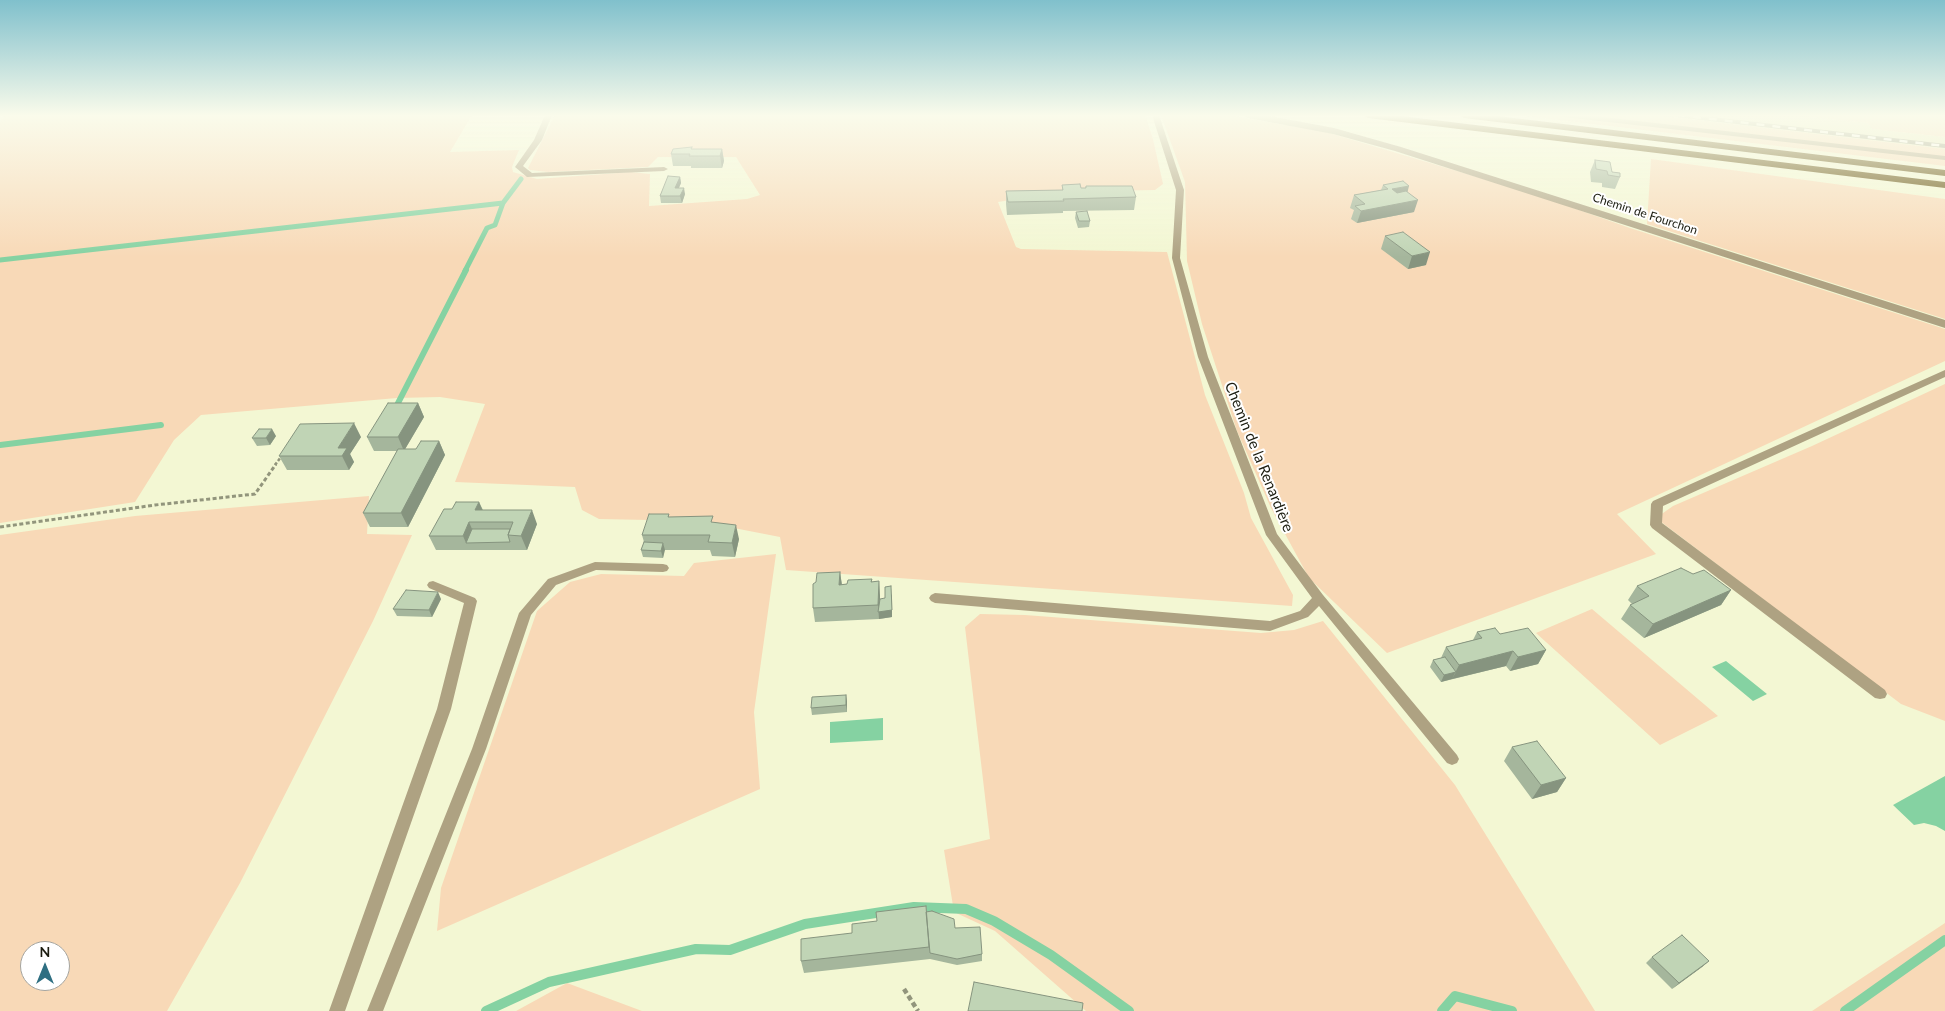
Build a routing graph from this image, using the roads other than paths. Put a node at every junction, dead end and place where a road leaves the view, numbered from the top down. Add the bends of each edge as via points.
1 (522, 162) edge
2 (1171, 162) edge
3 (1439, 162) edge
4 (1736, 162) edge
5 (1753, 162) edge
6 (1855, 162) edge
7 (664, 169) dead end
8 (1945, 173) edge
9 (1945, 186) edge
10 (1945, 192) edge
11 (1945, 324) edge
12 (1945, 373) edge
13 (663, 568) dead end
14 (433, 585) dead end
15 (935, 598) dead end
16 (1318, 598) junction
17 (1880, 694) dead end
18 (1452, 759) dead end
19 (337, 1011) edge
20 (375, 1011) edge

1 - 7 lane via 518,167 530,176
2 - 16 lane, Chemin de la Renardière via 1180,190 1176,258 1203,357 1272,535
3 - 11 street, Chemin de Fourchon
4 - 10 highway
5 - 9 highway
6 - 8 highway
12 - 17 lane via 1657,504 1656,525
13 - 20 lane via 595,566 552,582 525,613 479,749
14 - 19 lane via 470,601 444,709
15 - 16 lane via 1270,626 1304,614
16 - 18 lane, Chemin de la Renardière

